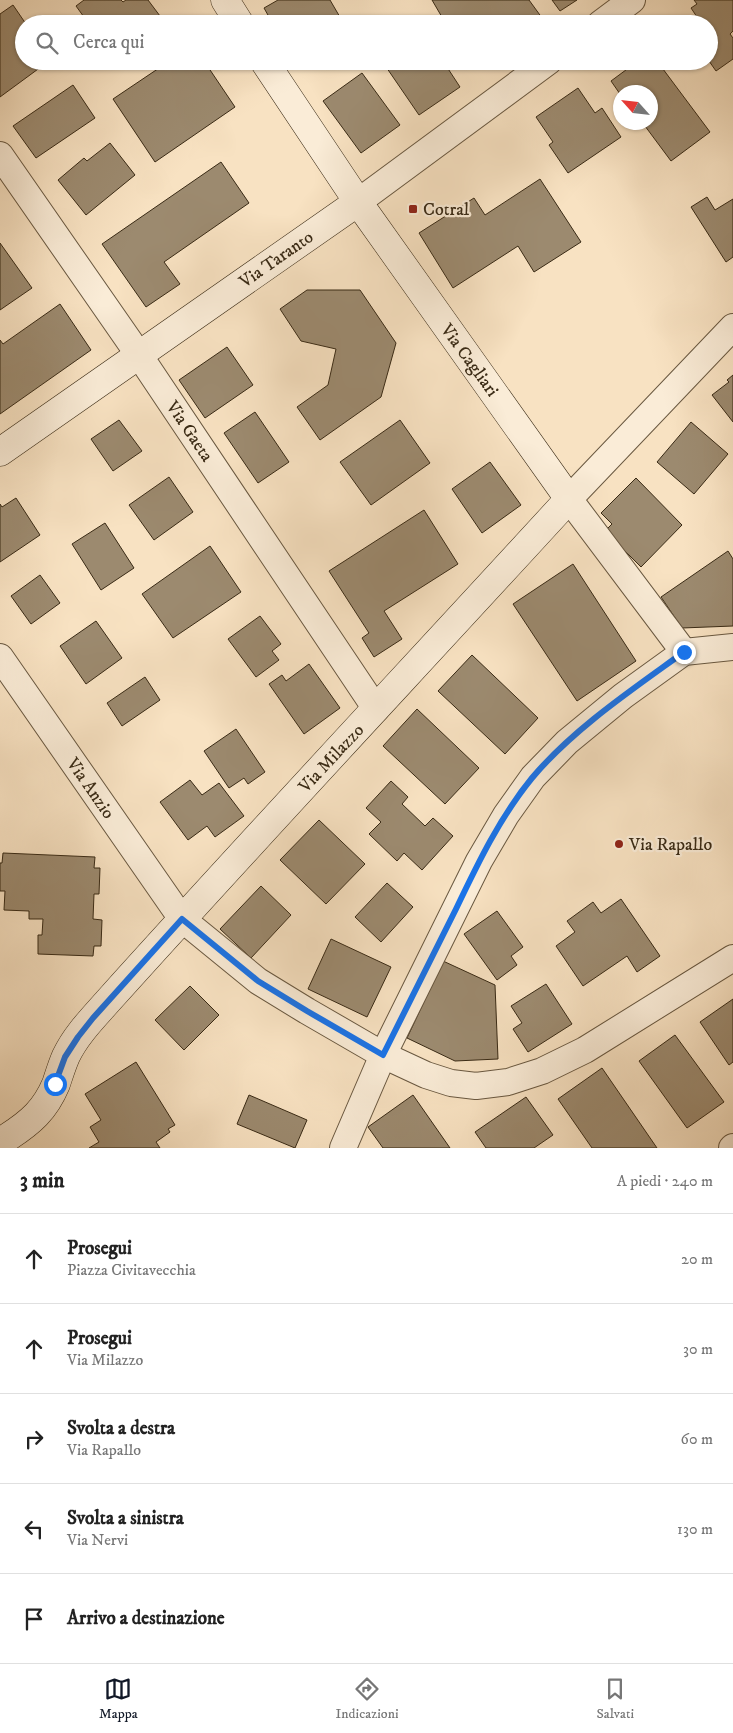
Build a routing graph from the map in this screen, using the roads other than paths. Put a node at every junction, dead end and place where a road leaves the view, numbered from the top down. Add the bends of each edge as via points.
1 (225, 0) edge
2 (632, 0) edge
3 (234, 15) edge
4 (612, 15) edge
5 (270, 70) edge
6 (537, 70) edge
7 (0, 155) edge
8 (358, 202) junction
9 (733, 327) edge
10 (139, 355) junction
11 (0, 452) edge
12 (569, 499) junction
13 (733, 647) edge
14 (684, 652) junction
15 (0, 657) edge
16 (376, 710) junction
17 (182, 919) junction
18 (733, 958) edge
19 (383, 1055) junction
20 (6, 1137) edge
21 (343, 1148) edge

1 - 3 street
2 - 4 street
5 - 8 street, Via Cagliari
6 - 8 street, Via Taranto
7 - 10 street, Via Gaeta
8 - 10 street, Via Taranto
8 - 12 street, Via Cagliari
9 - 12 street
10 - 11 street, Via Taranto
10 - 16 street, Via Gaeta
12 - 14 street, Via Cagliari
12 - 16 street, Via Milazzo
13 - 14 street
14 - 19 street via 567,742 518,795 479,861
15 - 17 street, Via Anzio
16 - 17 street, Via Milazzo
17 - 19 street via 258,981
17 - 20 street, Via Milazzo via 78,1037 65,1057 46,1104 30,1122
18 - 19 street via 578,1054 508,1082 476,1086 451,1083
19 - 21 street

